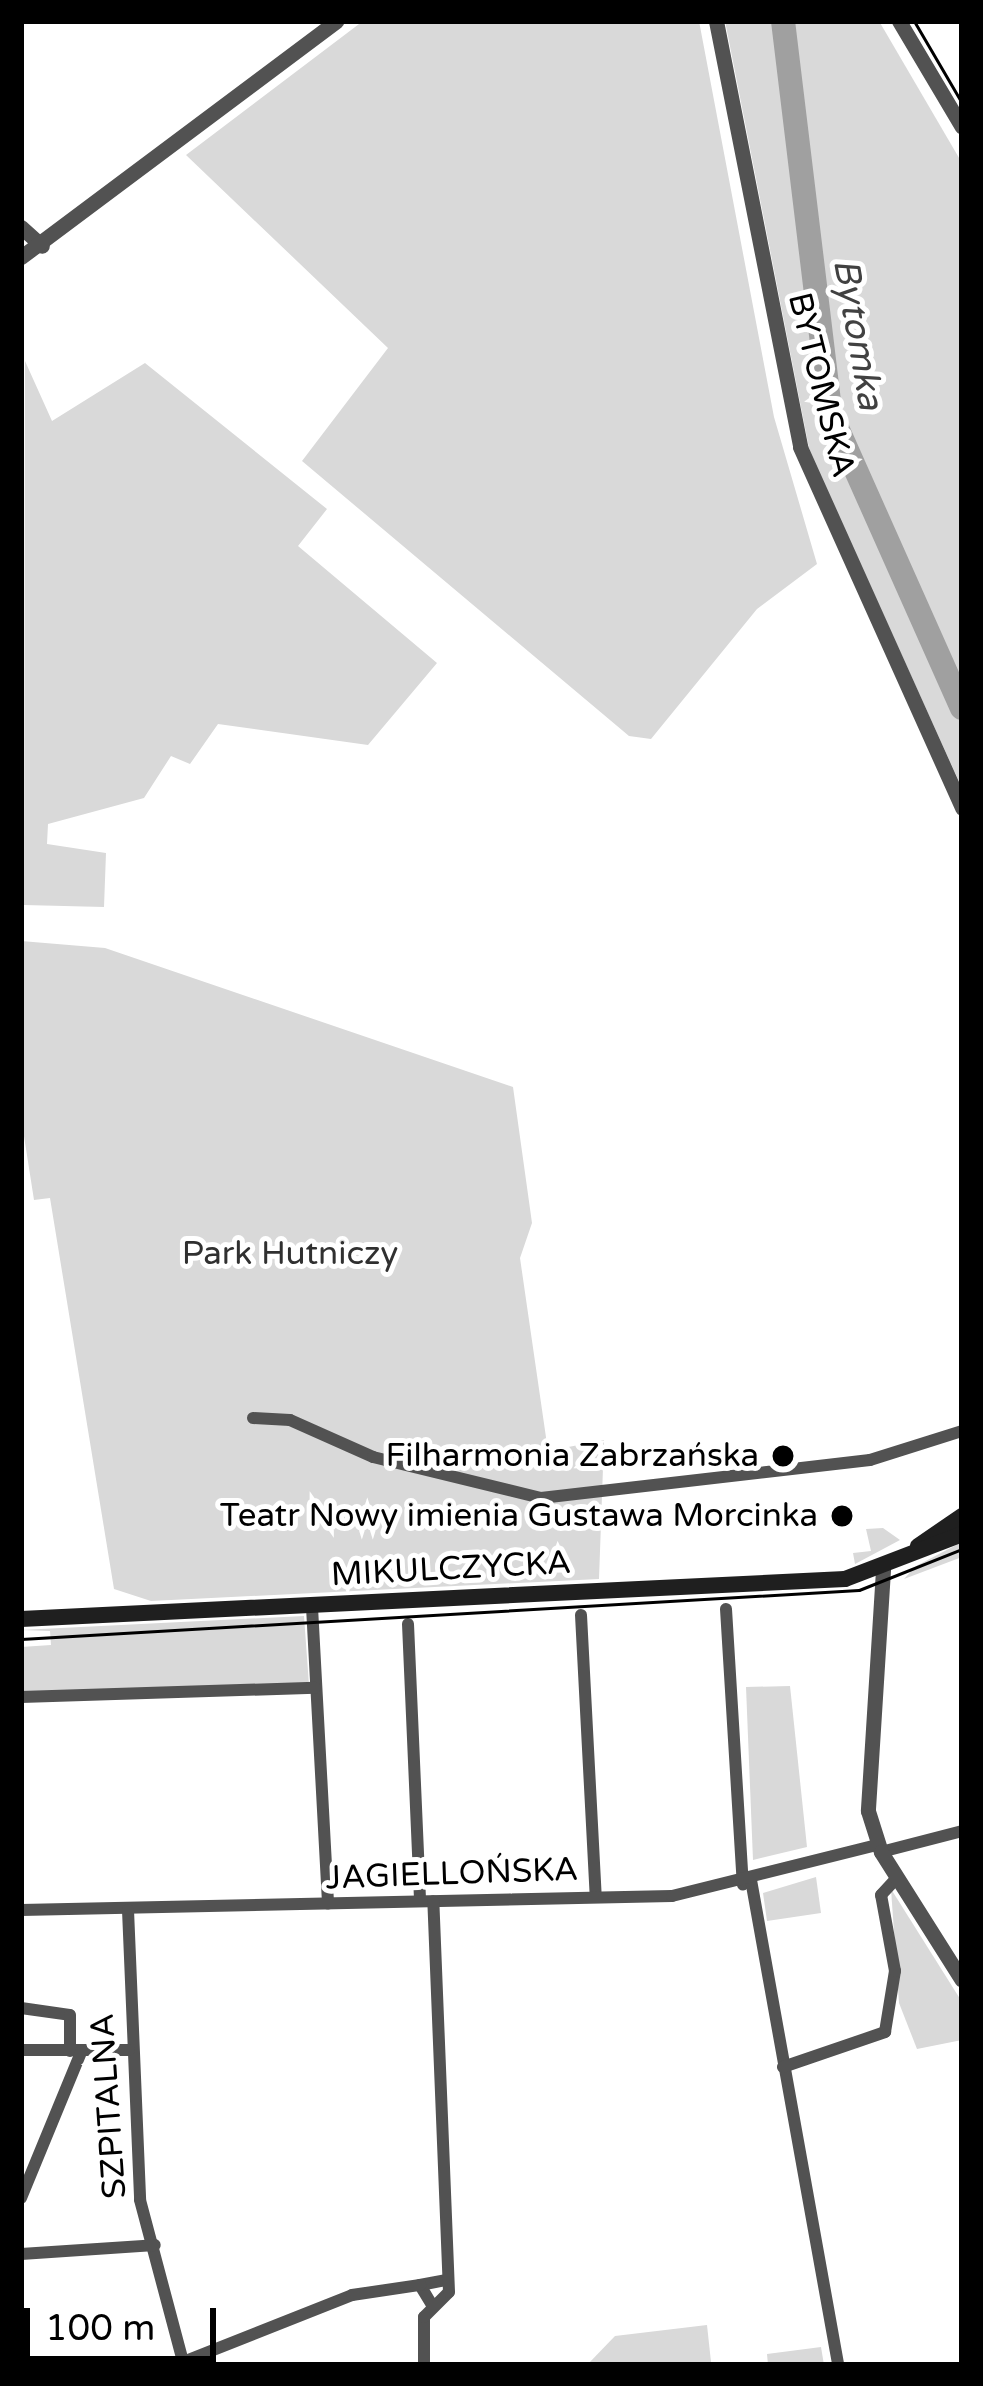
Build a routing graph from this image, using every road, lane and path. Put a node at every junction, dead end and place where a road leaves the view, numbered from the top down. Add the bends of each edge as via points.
1 (337, 21) edge
2 (716, 21) edge
3 (899, 21) edge
4 (962, 128) edge
5 (21, 226) edge
6 (42, 246) junction
7 (21, 257) edge
8 (962, 808) edge
9 (253, 1418) dead end
10 (962, 1431) edge
11 (962, 1516) edge
12 (962, 1534) edge
13 (883, 1570) junction
14 (312, 1607) junction
15 (726, 1609) dead end
16 (581, 1615) dead end
17 (21, 1619) edge
18 (408, 1624) dead end
19 (315, 1688) junction
20 (21, 1697) edge
21 (962, 1831) edge
22 (879, 1848) junction
23 (897, 1878) junction
24 (747, 1882) junction
25 (596, 1897) junction
26 (427, 1901) junction
27 (328, 1904) junction
28 (21, 1910) edge
29 (128, 1910) junction
30 (962, 1980) edge
31 (21, 2008) edge
32 (21, 2050) edge
33 (76, 2050) junction
34 (129, 2050) junction
35 (783, 2067) junction
36 (21, 2198) edge
37 (155, 2245) junction
38 (21, 2254) edge
39 (446, 2280) junction
40 (420, 2284) junction
41 (431, 2306) junction
42 (184, 2363) edge
43 (424, 2365) edge
44 (838, 2365) edge

1 - 6 street
2 - 8 street, BYTOMSKA via 806,466
3 - 4 street
5 - 6 street
6 - 7 street
9 - 10 street via 290,1420 373,1457 541,1498 850,1463
11 - 13 main road
12 - 13 main road
13 - 14 main road, MIKULCZYCKA
13 - 22 street via 866,1771
14 - 17 main road, MIKULCZYCKA
14 - 19 street
15 - 24 street
16 - 25 street
18 - 26 street
19 - 20 street
19 - 27 street
21 - 22 street, JAGIELLOŃSKA
22 - 23 street
22 - 24 street, JAGIELLOŃSKA
23 - 30 street
23 - 35 street via 881,1895 895,1971 885,2032
24 - 25 street, JAGIELLOŃSKA
24 - 35 street
25 - 26 street, JAGIELLOŃSKA
26 - 27 street, JAGIELLOŃSKA
26 - 39 street
27 - 29 street, JAGIELLOŃSKA
28 - 29 street, JAGIELLOŃSKA
29 - 34 street, SZPITALNA
31 - 33 street via 70,2015
32 - 33 street
33 - 34 street
33 - 36 street
34 - 37 street, SZPITALNA
35 - 44 street
37 - 38 street
37 - 42 street, SZPITALNA
39 - 40 street
39 - 41 street via 448,2298
40 - 41 street
40 - 42 street via 324,2304
41 - 43 street

